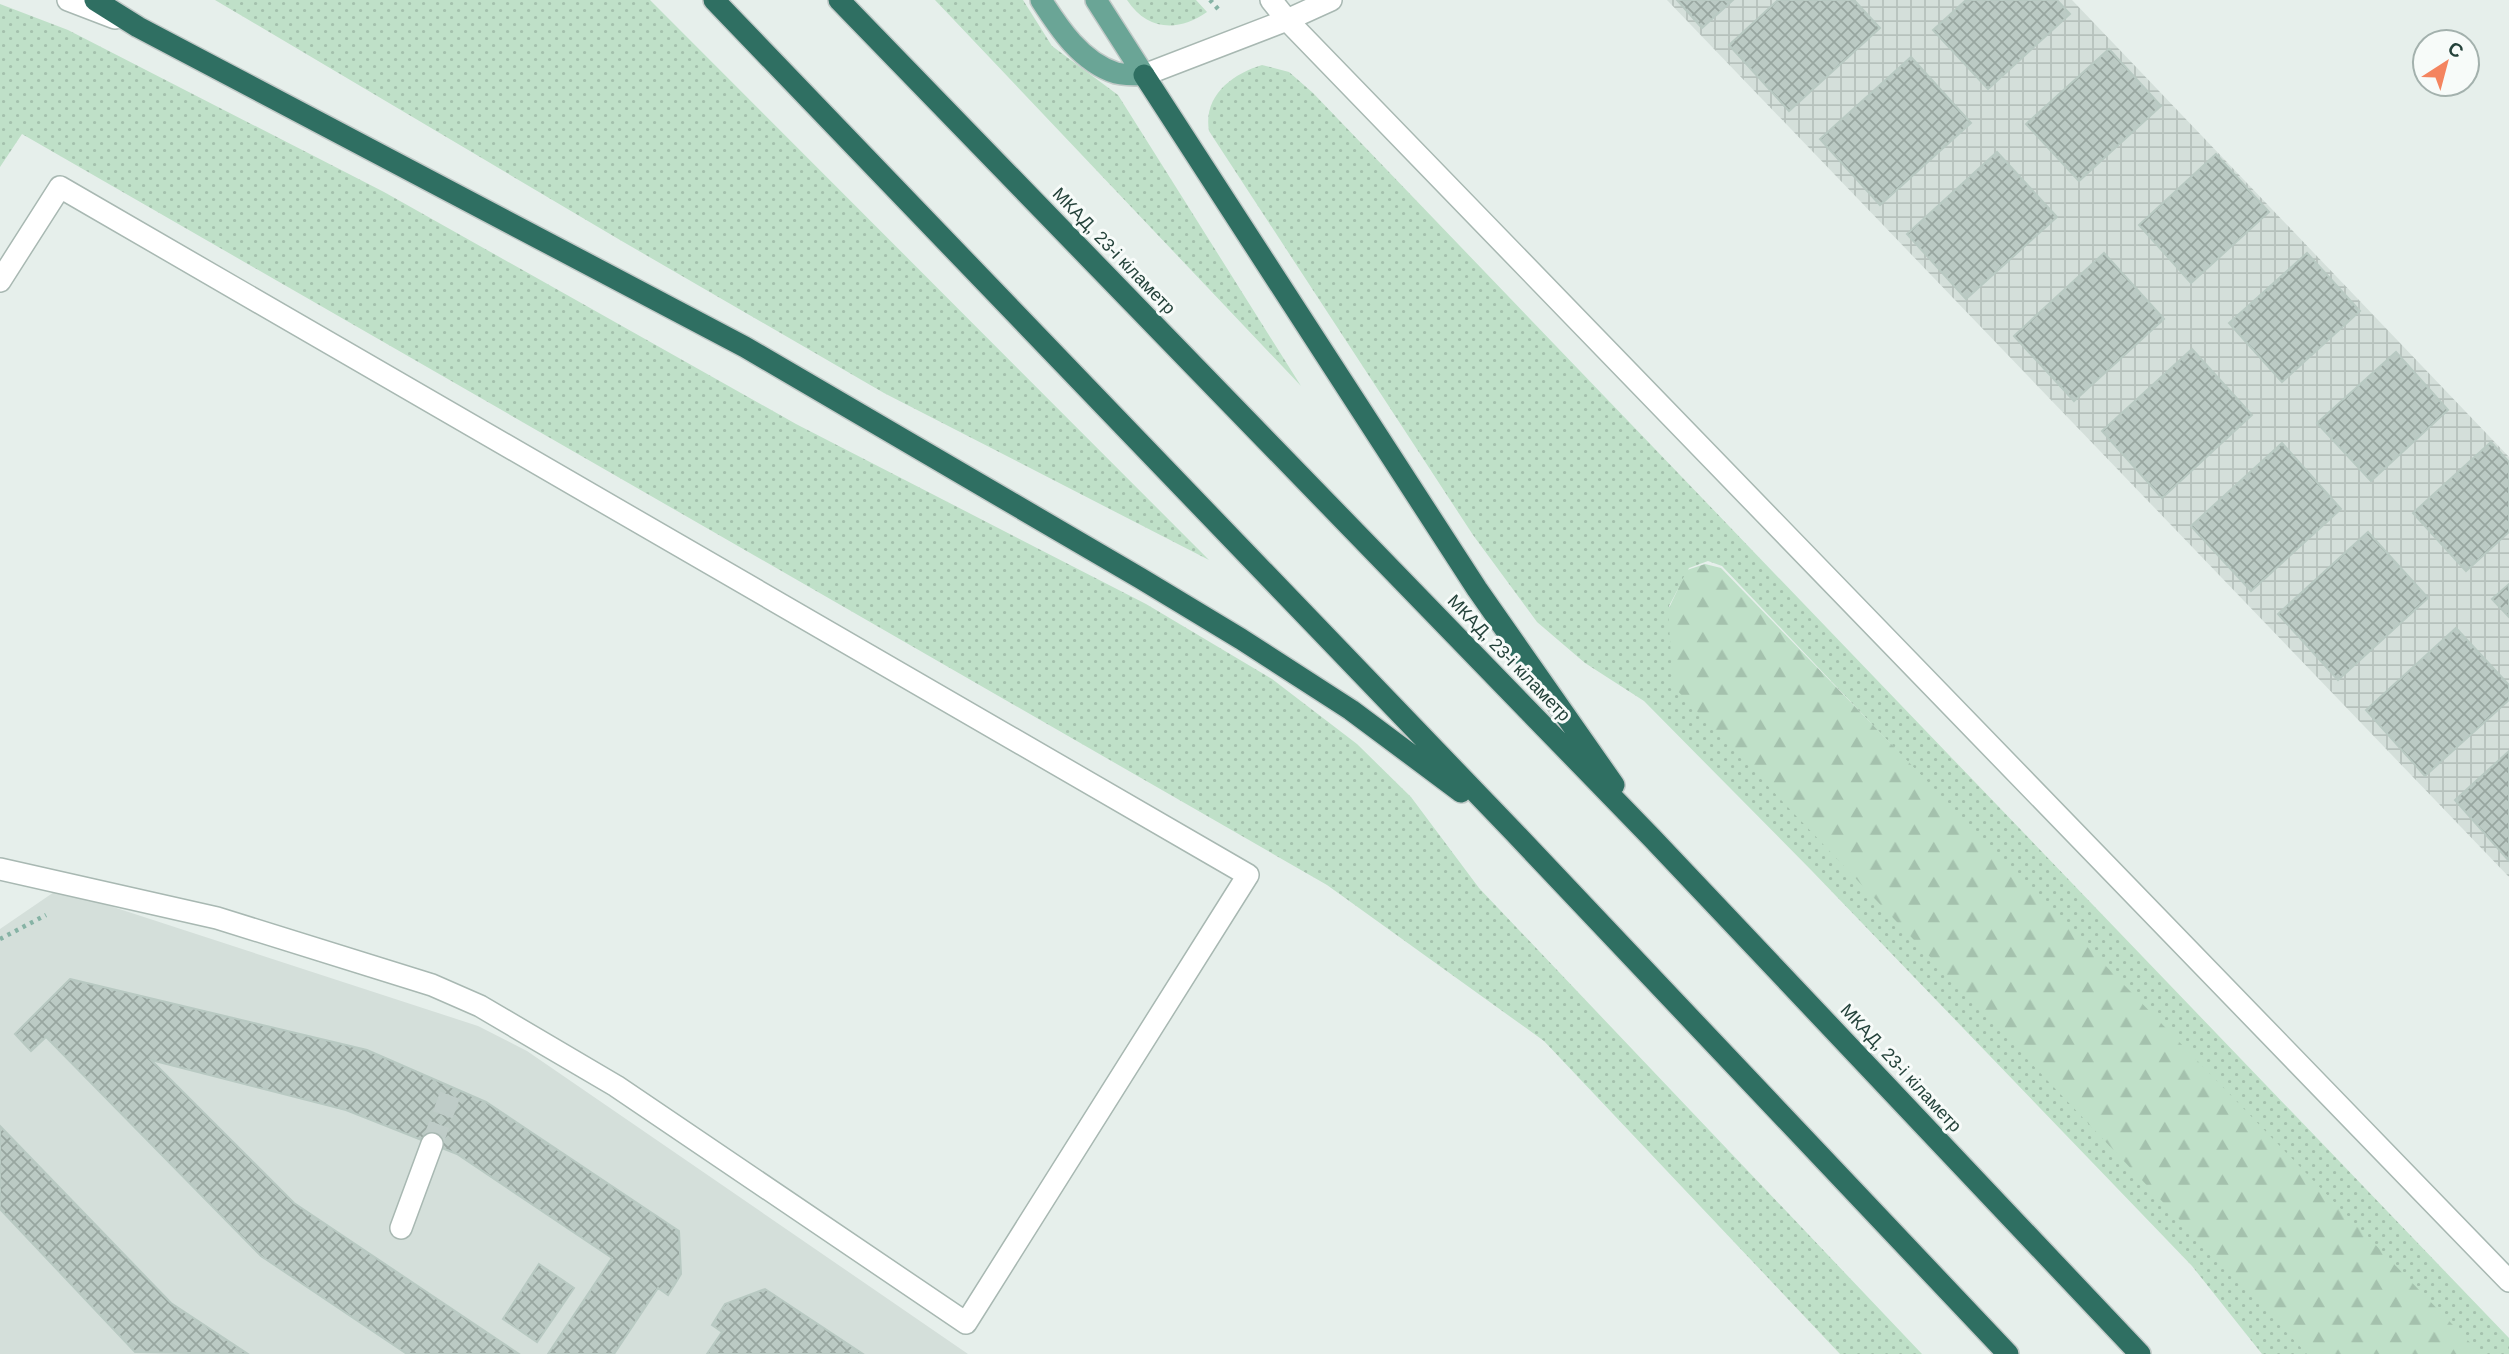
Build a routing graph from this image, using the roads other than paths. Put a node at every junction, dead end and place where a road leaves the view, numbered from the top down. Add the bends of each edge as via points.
1 (68, 0) edge
2 (95, 0) edge
3 (714, 0) edge
4 (839, 0) edge
5 (1041, 0) edge
6 (1096, 0) edge
7 (1271, 0) edge
8 (1329, 1) edge
9 (1287, 20) junction
10 (138, 27) junction
11 (1144, 75) junction
12 (0, 281) edge
13 (1513, 831) junction
14 (1652, 838) junction
15 (0, 869) edge
16 (432, 1144) tunnel mouth
17 (401, 1228) dead end
18 (2509, 1281) edge
19 (2008, 1354) edge
20 (2140, 1354) edge

1 - 10 lane
2 - 10 highway
3 - 13 highway
4 - 14 highway, МКАД, 23-і кіламетр
5 - 11 main road via 1073,44 1096,62 1116,73
6 - 11 main road
7 - 9 lane
8 - 9 lane
9 - 11 lane
9 - 18 lane
10 - 13 highway via 746,348 1129,571 1351,710
11 - 14 highway via 1477,589
12 - 15 lane via 60,187 1248,875 966,1323 616,1086 480,1006 432,985 217,918
13 - 19 highway
14 - 20 highway, МКАД, 23-і кіламетр
16 - 17 lane

